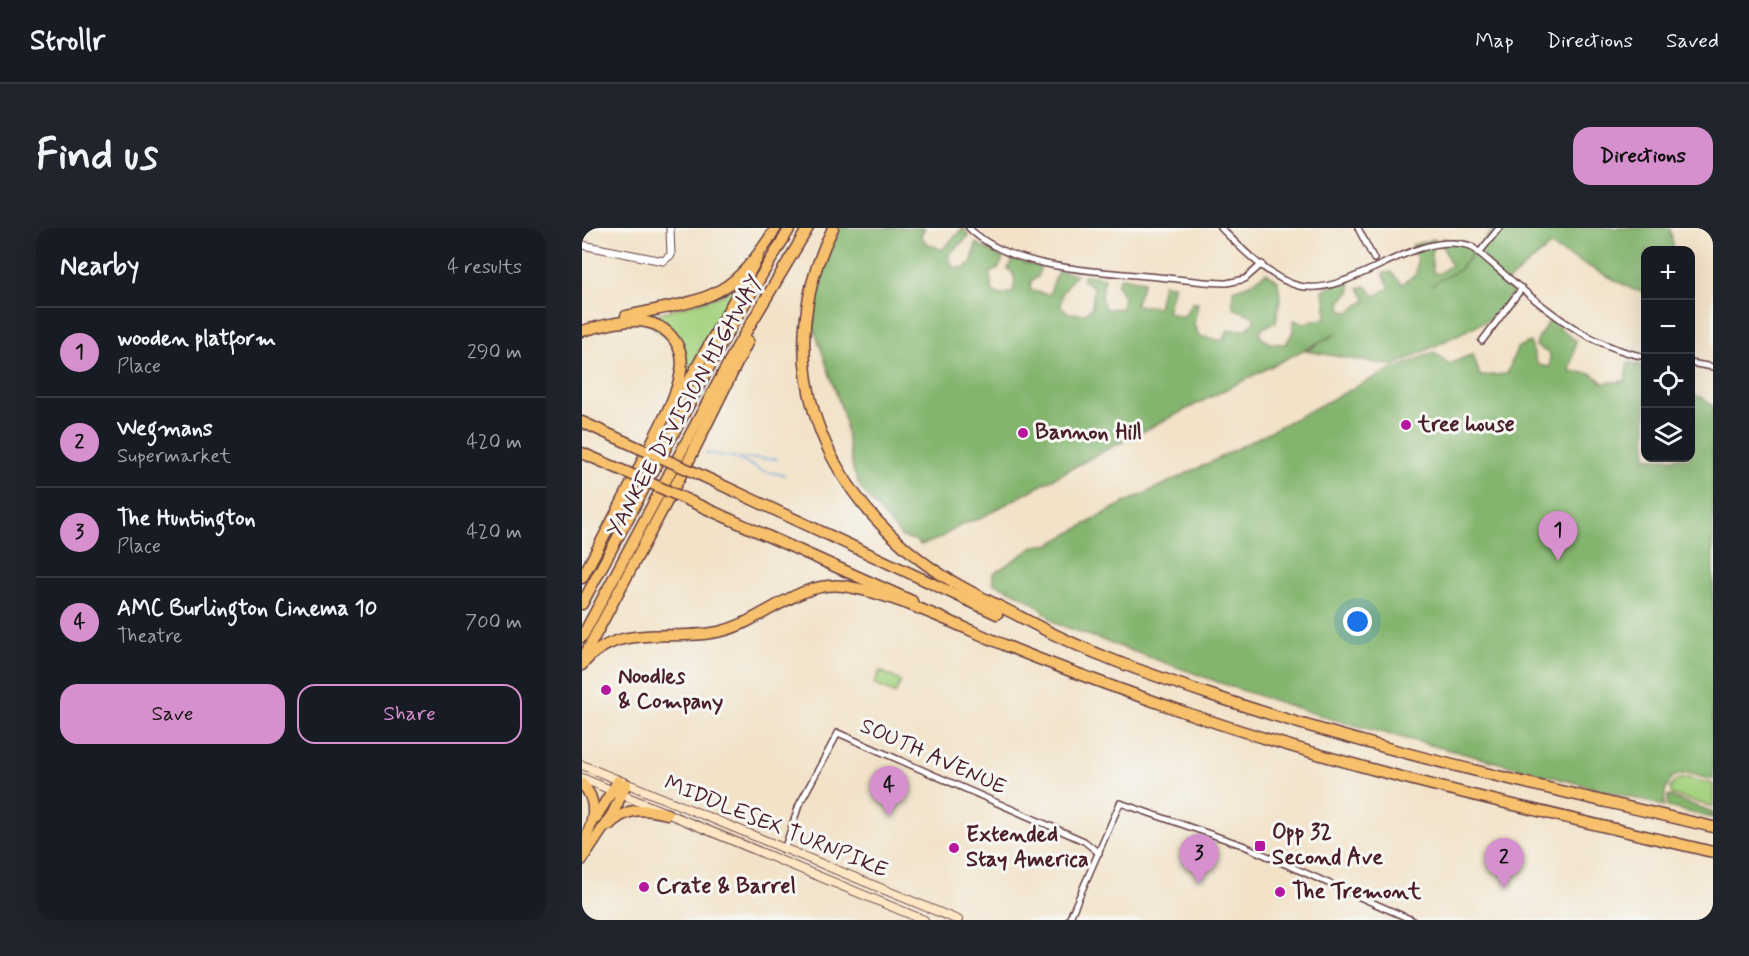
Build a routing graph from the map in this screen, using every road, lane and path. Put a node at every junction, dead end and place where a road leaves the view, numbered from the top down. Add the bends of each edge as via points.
1 (670, 228) edge
2 (776, 228) edge
3 (790, 228) edge
4 (808, 228) edge
5 (833, 228) edge
6 (969, 228) edge
7 (1221, 228) edge
8 (1358, 228) edge
9 (1499, 228) edge
10 (1450, 236) dead end
11 (582, 245) edge
12 (1479, 253) junction
13 (758, 257) junction
14 (1262, 264) junction
15 (771, 287) junction
16 (1522, 288) junction
17 (582, 325) edge
18 (582, 332) edge
19 (1482, 341) dead end
20 (1641, 356) edge
21 (1695, 364) edge
22 (1713, 367) edge
23 (582, 422) edge
24 (582, 453) edge
25 (630, 477) junction
26 (582, 578) edge
27 (582, 604) edge
28 (1048, 633) junction
29 (582, 637) edge
30 (1030, 654) junction
31 (582, 660) edge
32 (582, 665) edge
33 (582, 765) edge
34 (582, 778) edge
35 (582, 784) edge
36 (620, 788) junction
37 (667, 814) junction
38 (591, 827) junction
39 (1713, 827) edge
40 (599, 836) junction
41 (582, 847) edge
42 (784, 850) junction
43 (1713, 852) edge
44 (1099, 853) junction
45 (771, 857) junction
46 (582, 860) edge
47 (924, 920) edge
48 (958, 920) edge
49 (1069, 920) edge
50 (1412, 920) edge

1 - 11 street via 668,260
2 - 13 highway
3 - 27 highway, YANKEE DIVISION HIGHWAY
4 - 15 highway, YANKEE DIVISION HIGHWAY
5 - 28 highway via 812,280 804,341 811,404 834,461 874,518 913,554 953,583
6 - 14 street via 1001,250 1084,270 1227,283 1245,279
7 - 14 street
8 - 14 street via 1376,259 1332,281 1308,287 1290,282
9 - 12 street
10 - 12 street
12 - 16 street
13 - 17 highway via 735,282 708,297
13 - 25 highway
15 - 29 highway, YANKEE DIVISION HIGHWAY
15 - 31 highway via 701,437
16 - 19 street
16 - 20 street via 1589,339
18 - 25 highway via 645,321 666,330 679,350 679,381
21 - 22 street
23 - 28 highway, bridge via 982,607
24 - 25 highway
25 - 26 highway
25 - 30 highway, bridge
28 - 39 highway via 1179,684 1330,733
30 - 32 highway via 882,597 835,586 805,592 752,621 726,630 621,639 597,650
30 - 43 highway via 1187,713 1313,753
33 - 36 main road, MIDDLESEX TURNPIKE
34 - 36 main road, MIDDLESEX TURNPIKE
35 - 38 highway via 594,808
36 - 37 main road, MIDDLESEX TURNPIKE
36 - 38 highway
36 - 40 highway
36 - 42 main road, MIDDLESEX TURNPIKE
37 - 40 highway via 643,809 630,811 615,819
37 - 45 main road, MIDDLESEX TURNPIKE
38 - 41 highway
40 - 46 highway
42 - 44 street, SOUTH AVENUE via 799,805 838,733 1084,841
42 - 45 main road
42 - 48 main road, MIDDLESEX TURNPIKE
44 - 49 street
44 - 50 street via 1120,803 1242,845
45 - 47 main road, MIDDLESEX TURNPIKE

